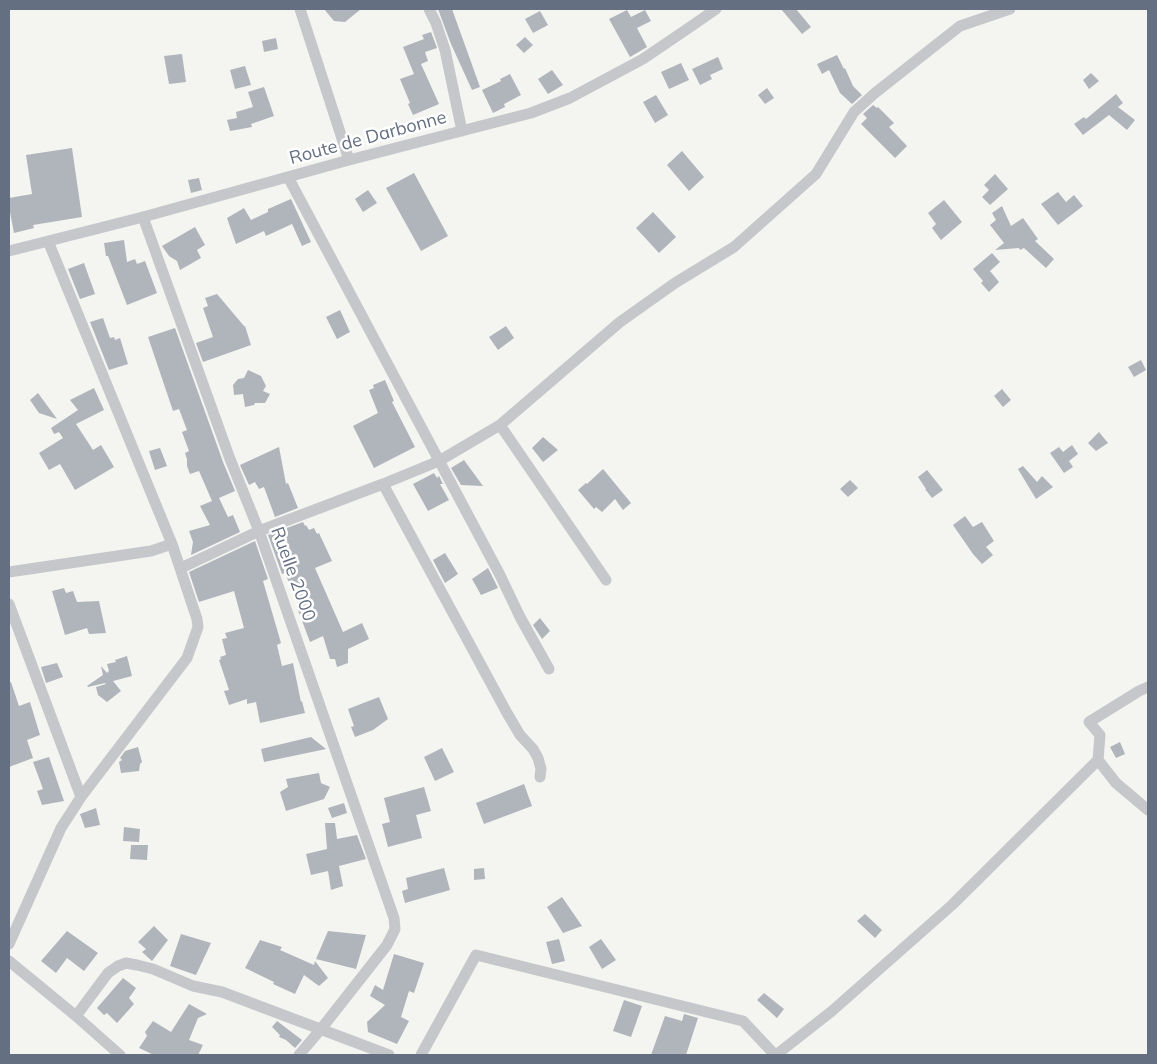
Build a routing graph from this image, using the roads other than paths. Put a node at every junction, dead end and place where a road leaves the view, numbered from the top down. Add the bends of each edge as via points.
1 (300, 9) edge
2 (430, 9) edge
3 (716, 9) edge
4 (1010, 9) edge
5 (462, 131) junction
6 (349, 160) junction
7 (288, 177) junction
8 (143, 217) junction
9 (48, 241) junction
10 (9, 251) edge
11 (500, 425) junction
12 (439, 461) junction
13 (383, 484) junction
14 (259, 531) junction
15 (172, 544) junction
16 (181, 568) junction
17 (9, 572) edge
18 (606, 580) dead end
19 (9, 604) edge
20 (549, 669) dead end
21 (1148, 688) edge
22 (1098, 760) junction
23 (540, 777) dead end
24 (81, 797) junction
25 (1148, 810) edge
26 (9, 944) edge
27 (9, 961) edge
28 (76, 1016) junction
29 (321, 1029) junction
30 (120, 1055) edge
31 (299, 1055) edge
32 (389, 1055) edge
33 (421, 1055) edge
34 (775, 1055) edge

1 - 6 street
2 - 5 street via 445,50
3 - 5 street, Route de Darbonne via 643,59 570,98 531,113
4 - 11 street via 960,26 875,93 854,112 816,174 734,247 620,322
5 - 6 street, Route de Darbonne
6 - 7 street, Route de Darbonne
7 - 8 street, Route de Darbonne
7 - 12 street
8 - 9 street, Route de Darbonne
8 - 14 street, Ruelle 2000
9 - 10 street, Route de Darbonne
9 - 15 street
11 - 12 street
11 - 18 street
12 - 13 street
12 - 20 street
13 - 14 street
13 - 23 street via 507,713 538,758
14 - 16 street
14 - 29 street, Ruelle 2000 via 394,918 395,929 387,945
15 - 16 street
15 - 17 street via 151,551
16 - 24 street via 198,626 187,658
19 - 24 street
21 - 22 street via 1139,690 1089,722 1100,735
22 - 25 street via 1116,783
22 - 34 street via 952,905 832,1011
24 - 26 street via 61,828
27 - 28 street
28 - 29 street via 108,973 126,963 153,969 193,986 222,992
28 - 30 street
29 - 31 street
29 - 32 street
33 - 34 street via 476,955 743,1021

